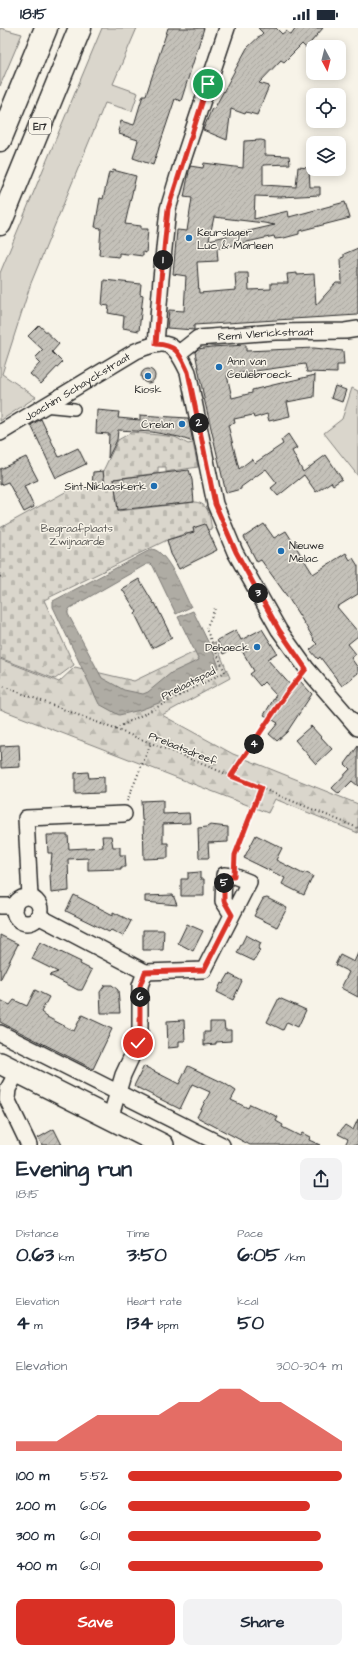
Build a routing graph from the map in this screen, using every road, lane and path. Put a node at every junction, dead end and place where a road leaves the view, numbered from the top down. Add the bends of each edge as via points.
1 (46, 28) edge
2 (80, 28) edge
3 (227, 28) edge
4 (0, 140) edge
5 (0, 224) edge
6 (358, 329) edge
7 (156, 348) junction
8 (176, 356) junction
9 (43, 406) junction
10 (74, 409) dead end
11 (0, 433) edge
12 (216, 606) dead end
13 (306, 669) junction
14 (0, 685) edge
15 (358, 728) edge
16 (115, 729) junction
17 (151, 743) junction
18 (231, 776) junction
19 (261, 788) junction
20 (124, 814) joint
21 (358, 828) edge
22 (234, 876) joint
23 (30, 897) junction
24 (7, 906) edge
25 (38, 916) junction
26 (145, 972) junction
27 (0, 1033) edge
28 (8, 1068) edge
29 (118, 1092) junction
30 (110, 1119) junction
31 (29, 1145) edge
32 (163, 1145) edge
33 (222, 1145) edge

1 - 4 highway
2 - 5 highway, E17
3 - 7 street via 168,209
6 - 8 street, Remi Vlerickstraat via 198,338
7 - 8 street via 166,344 173,348
7 - 9 street, Joachim Schayckstraat via 136,351
8 - 13 street via 188,372 193,417 215,504 236,552 279,630
9 - 10 street
9 - 11 street, Joachim Schayckstraat
12 - 16 path, Prelaatspad via 206,629 225,672
13 - 15 street
13 - 18 path via 286,694
14 - 16 path, Prelaatsdreef
16 - 17 path, Prelaatsdreef
17 - 18 path, Prelaatsdreef
17 - 20 path via 128,797
18 - 19 path, Prelaatsdreef
19 - 21 path, Prelaatsdreef
19 - 22 path via 235,855
20 - 23 street via 26,818
22 - 26 street via 249,882 204,970
23 - 24 street via 22,897
23 - 25 street via 39,904
24 - 25 street via 20,921 31,922
25 - 26 street
26 - 29 street via 140,986 138,1043
27 - 29 street
28 - 30 main road
28 - 31 street via 7,1099
29 - 30 street
29 - 33 street
30 - 32 main road

